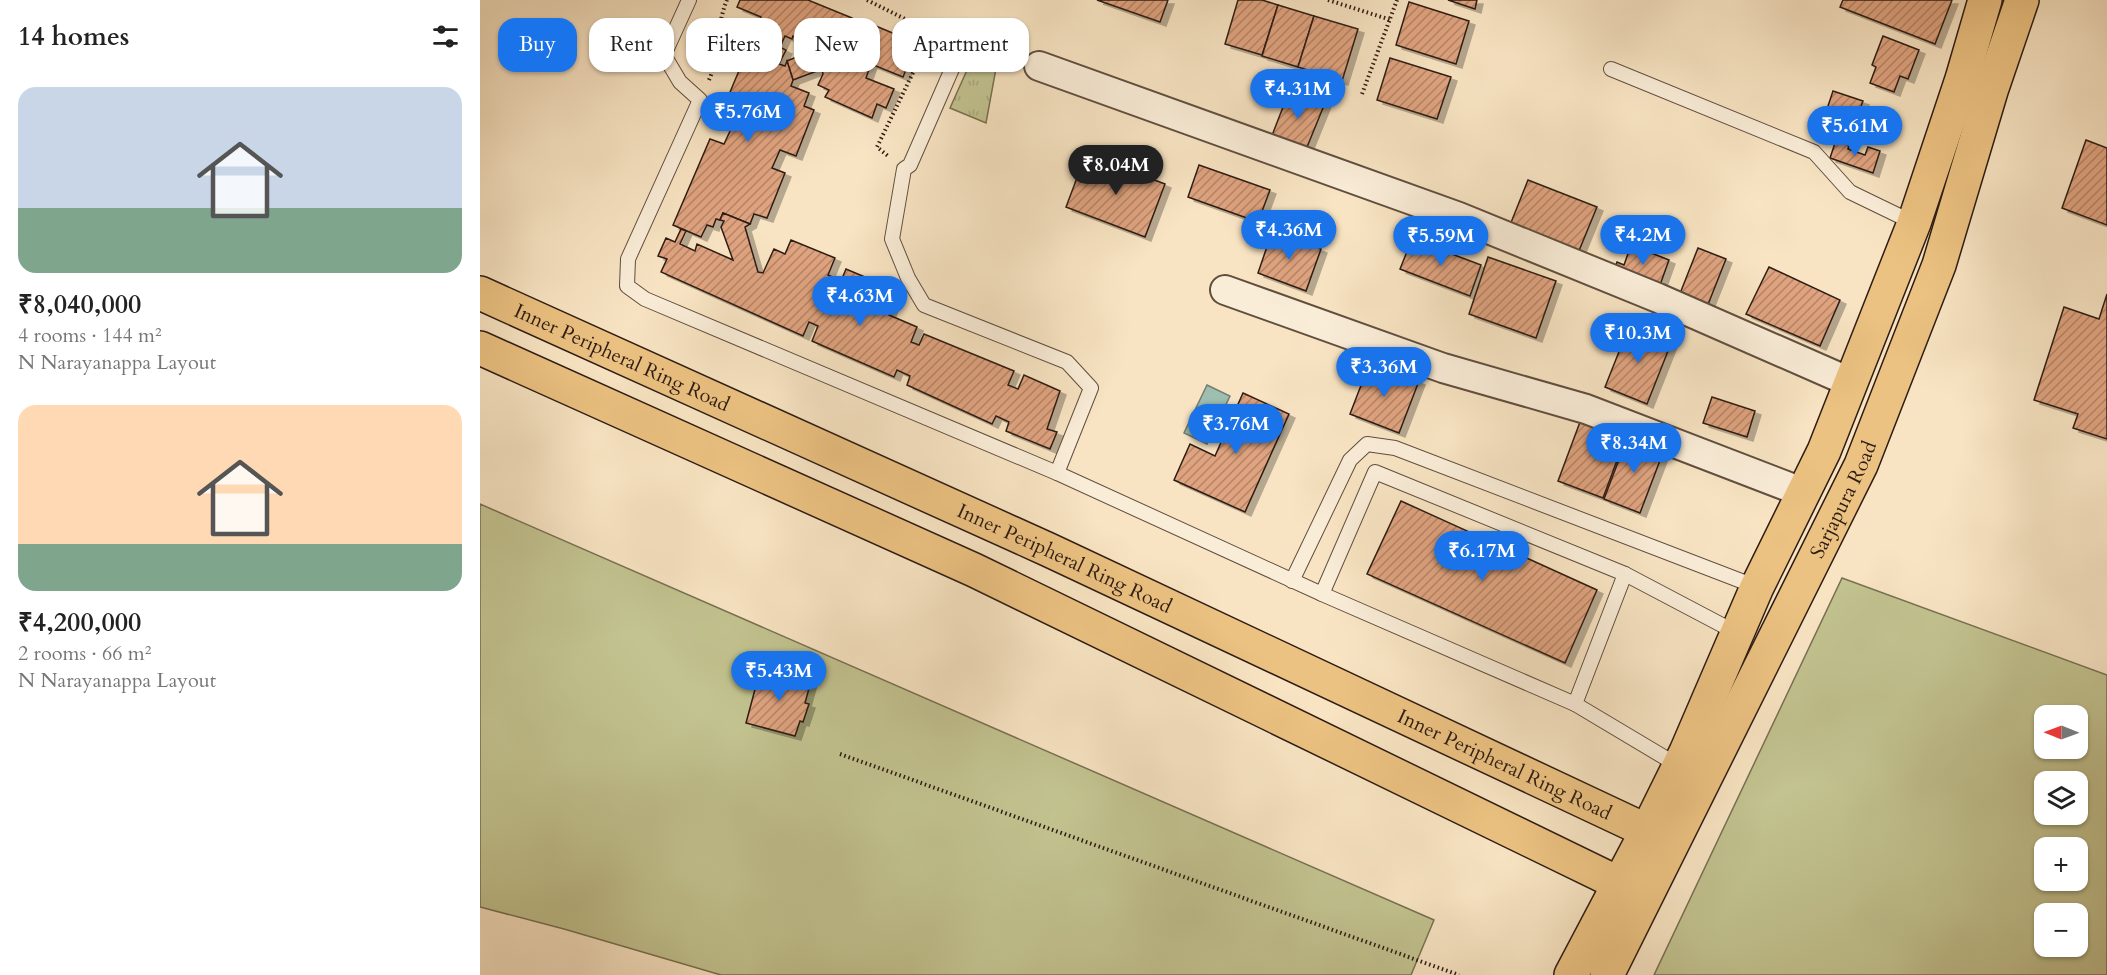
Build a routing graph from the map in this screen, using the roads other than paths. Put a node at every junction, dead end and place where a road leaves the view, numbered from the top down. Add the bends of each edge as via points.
1 (689, 0) edge
2 (1985, 0) edge
3 (2022, 0) edge
4 (1039, 66) dead end
5 (1611, 69) dead end
6 (951, 72) edge
7 (1976, 85) junction
8 (1914, 223) junction
9 (1225, 290) dead end
10 (480, 293) edge
11 (480, 348) edge
12 (1852, 382) junction
13 (1824, 451) junction
14 (1861, 465) junction
15 (1057, 474) junction
16 (1802, 492) junction
17 (1624, 574) junction
18 (1292, 581) junction
19 (1757, 587) junction
20 (1322, 594) junction
21 (1737, 633) junction
22 (1575, 704) junction
23 (1679, 766) junction
24 (1647, 831) junction
25 (1620, 884) junction
26 (1570, 973) edge
27 (1606, 975) edge

1 - 15 lane via 664,55 680,82 700,100 628,259 627,286 645,299
2 - 7 main road, Sarjapura Road
3 - 7 main road, Sarjapura Road
4 - 12 street via 1460,217
5 - 8 lane via 1814,152 1850,192
6 - 15 lane via 910,165 904,169 892,239 924,304 1067,362 1091,388
7 - 8 main road, Sarjapura Road
7 - 14 main road, Sarjapura Road via 1939,265
8 - 12 main road, Sarjapura Road
9 - 16 street via 1443,368 1586,409
10 - 24 main road, Inner Peripheral Ring Road via 1038,545
11 - 25 main road via 974,570
12 - 13 main road, Sarjapura Road
13 - 14 main road
13 - 16 main road, Sarjapura Road
14 - 27 main road, Sarjapura Road
15 - 18 lane
16 - 19 main road, Sarjapura Road
17 - 20 lane via 1375,472
17 - 21 lane
17 - 22 lane
18 - 19 lane via 1350,460 1367,444 1395,448
18 - 20 lane
19 - 21 main road, Sarjapura Road
20 - 22 lane
21 - 23 main road, Sarjapura Road
22 - 23 lane
23 - 24 main road, Sarjapura Road
24 - 25 main road, Sarjapura Road
25 - 26 main road, Sarjapura Road

